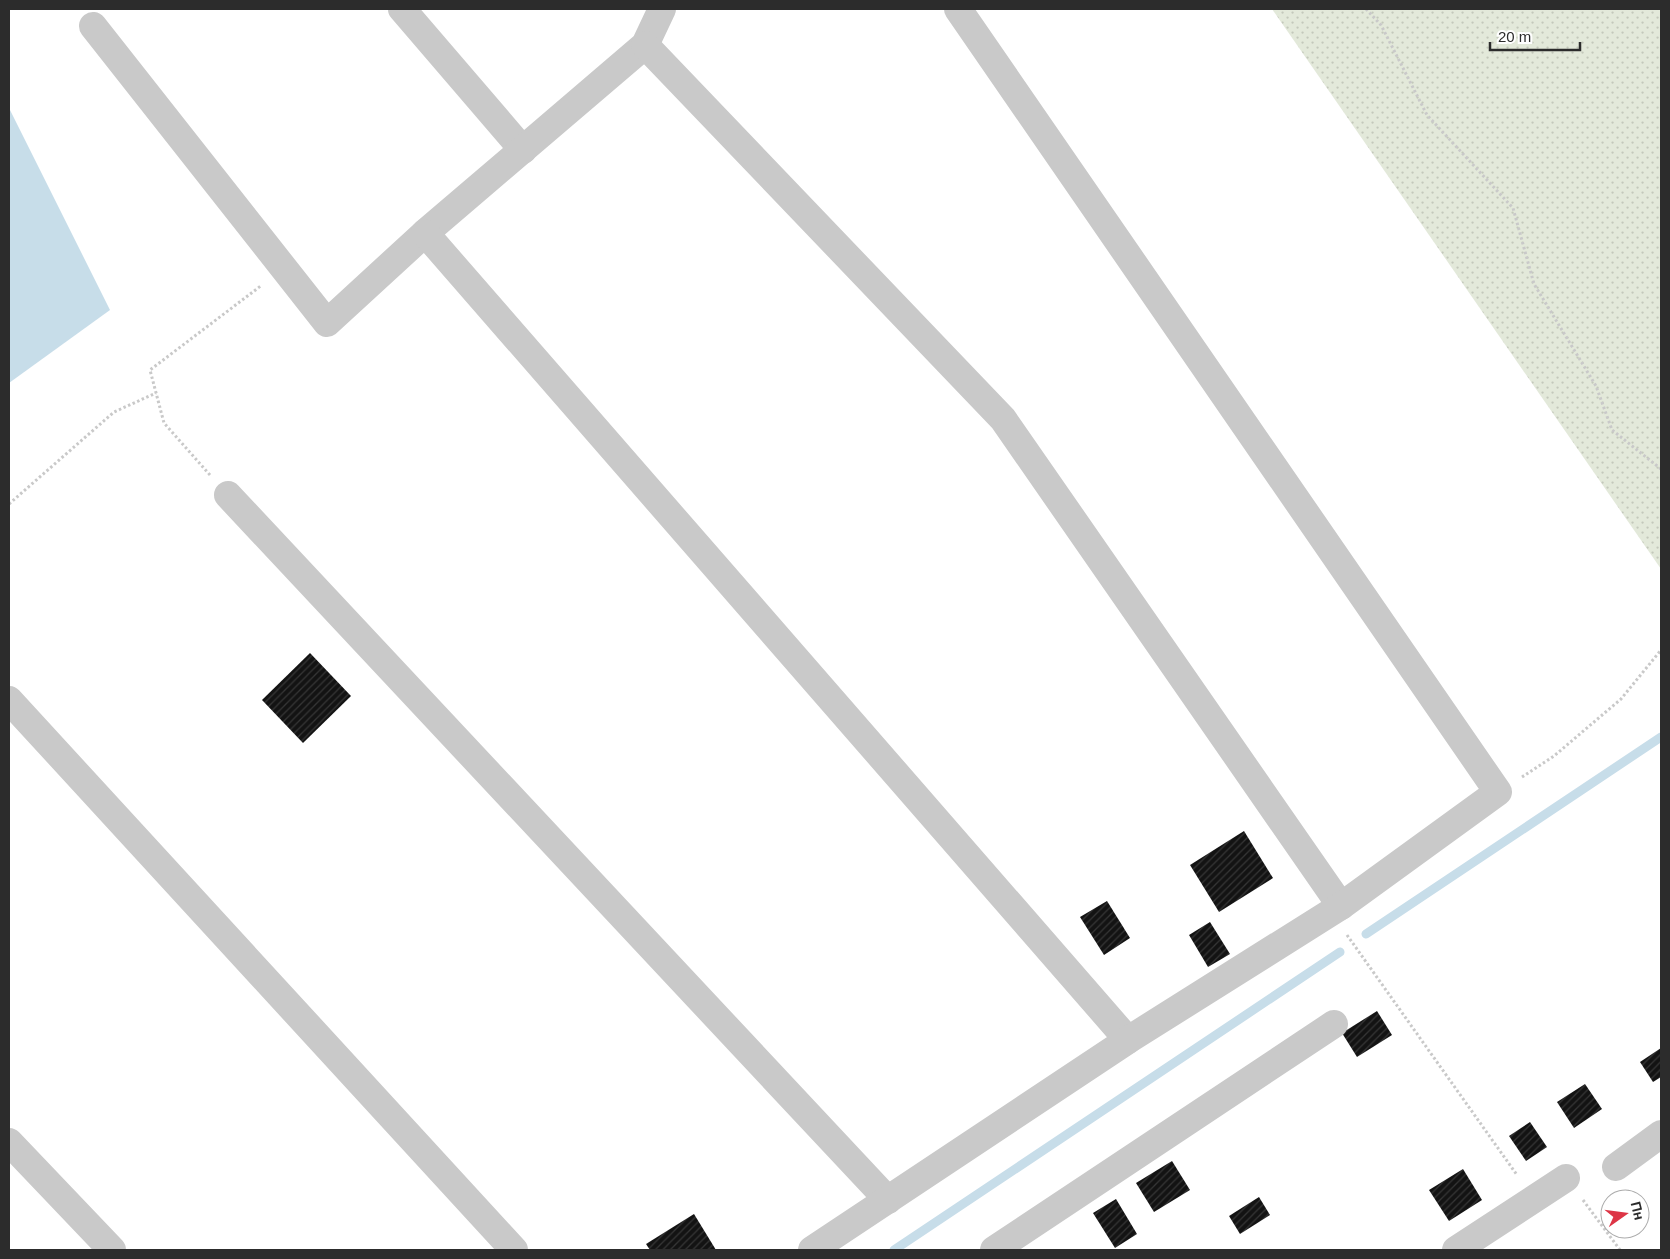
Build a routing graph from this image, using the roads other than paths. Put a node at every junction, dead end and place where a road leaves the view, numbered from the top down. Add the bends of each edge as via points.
1 (402, 9) edge
2 (662, 9) edge
3 (958, 9) edge
4 (93, 26) dead end
5 (645, 45) junction
6 (523, 150) junction
7 (425, 233) junction
8 (228, 495) road end
9 (9, 700) edge
10 (1336, 909) junction
11 (1334, 1024) dead end
12 (1128, 1040) junction
13 (1661, 1134) edge
14 (9, 1142) edge
15 (1616, 1167) dead end
16 (1566, 1178) road end
17 (888, 1200) junction
18 (112, 1250) edge
19 (514, 1250) edge
20 (812, 1250) edge
21 (994, 1250) edge
22 (1456, 1250) edge

1 - 6 street
2 - 5 street
3 - 10 street via 1498,792
4 - 7 street via 328,323
5 - 6 street
5 - 10 street via 1003,419
6 - 7 street
7 - 12 street
8 - 17 street
9 - 19 street
10 - 12 street
11 - 21 street
12 - 17 street
13 - 15 street
14 - 18 street
16 - 22 street
17 - 20 street

